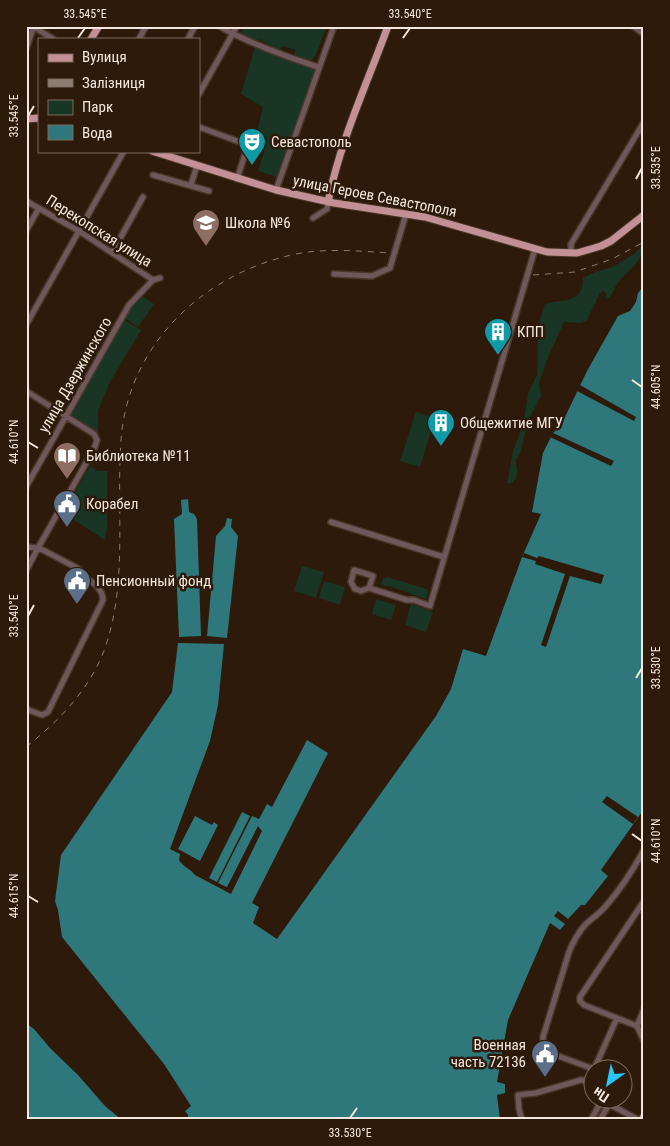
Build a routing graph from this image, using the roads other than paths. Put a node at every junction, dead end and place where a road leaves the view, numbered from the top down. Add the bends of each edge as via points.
1 (99, 26) edge
2 (146, 26) edge
3 (195, 26) edge
4 (219, 26) edge
5 (237, 26) edge
6 (334, 26) edge
7 (388, 26) edge
8 (633, 26) edge
9 (34, 27) edge
10 (232, 34) junction
11 (644, 34) edge
12 (51, 38) edge
13 (93, 38) edge
14 (140, 38) edge
15 (189, 38) edge
16 (26, 49) edge
17 (318, 67) junction
18 (200, 92) edge
19 (644, 122) edge
20 (200, 127) edge
21 (123, 152) edge
22 (155, 152) edge
23 (196, 165) junction
24 (153, 175) dead end
25 (236, 179) junction
26 (191, 185) junction
27 (276, 190) junction
28 (209, 191) dead end
29 (143, 198) dead end
30 (26, 201) edge
31 (328, 202) junction
32 (39, 208) junction
33 (406, 214) junction
34 (644, 215) edge
35 (313, 218) dead end
36 (26, 231) edge
37 (79, 231) junction
38 (535, 249) junction
39 (112, 253) junction
40 (571, 253) junction
41 (334, 274) dead end
42 (160, 278) dead end
43 (153, 280) junction
44 (26, 325) edge
45 (26, 391) edge
46 (66, 417) junction
47 (26, 487) edge
48 (331, 522) dead end
49 (26, 547) edge
50 (38, 548) junction
51 (444, 557) junction
52 (79, 569) dead end
53 (26, 571) edge
54 (369, 588) junction
55 (73, 590) dead end
56 (26, 709) edge
57 (644, 850) edge
58 (644, 901) edge
59 (644, 1009) edge
60 (617, 1018) junction
61 (637, 1026) junction
62 (644, 1041) edge
63 (582, 1080) edge
64 (597, 1108) edge
65 (644, 1116) edge
66 (522, 1120) edge
67 (591, 1120) edge
68 (600, 1120) edge
69 (640, 1120) edge

1 - 13 main road
2 - 14 street
3 - 15 street
4 - 10 street
5 - 10 street
6 - 17 street
7 - 31 main road via 341,151
8 - 11 street
9 - 12 street
9 - 16 street
10 - 17 street via 282,56
10 - 18 street
17 - 27 street
19 - 40 street via 571,244
20 - 25 street via 248,145
21 - 37 street
22 - 23 main road, улица Героев Севастополя
23 - 25 main road, улица Героев Севастополя
23 - 26 street
24 - 26 street
25 - 27 main road, улица Героев Севастополя
26 - 28 street
27 - 31 main road, улица Героев Севастополя
29 - 39 street
30 - 32 street, Перекопская улица
31 - 33 main road, улица Героев Севастополя
31 - 35 street via 327,209
32 - 36 street
32 - 37 street, Перекопская улица
33 - 38 main road, улица Героев Севастополя
33 - 41 street via 390,268 372,276
34 - 40 main road, улица Героев Севастополя via 611,241
37 - 39 street, Перекопская улица
37 - 44 street
38 - 40 main road, улица Героев Севастополя
38 - 51 street
39 - 43 street, Перекопская улица
42 - 43 street, Перекопская улица
43 - 46 street, улица Дзержинского via 129,305
45 - 46 street
46 - 47 street, улица Дзержинского
46 - 50 street via 94,434 97,443
48 - 51 street
49 - 50 street
50 - 52 street
50 - 53 street
51 - 54 street via 430,606
54 - 54 street via 361,591 355,588 350,582 354,570 372,576
55 - 56 street via 82,578 86,578 99,587 103,600 48,712 42,716
57 - 60 street via 617,892 580,931 569,952 543,1037 543,1047 550,1053 595,1067
58 - 60 street via 580,997 584,1005
59 - 61 street
60 - 61 street
61 - 62 street
63 - 66 street via 518,1096
64 - 67 street
65 - 69 main road
68 - 69 street via 609,1104

